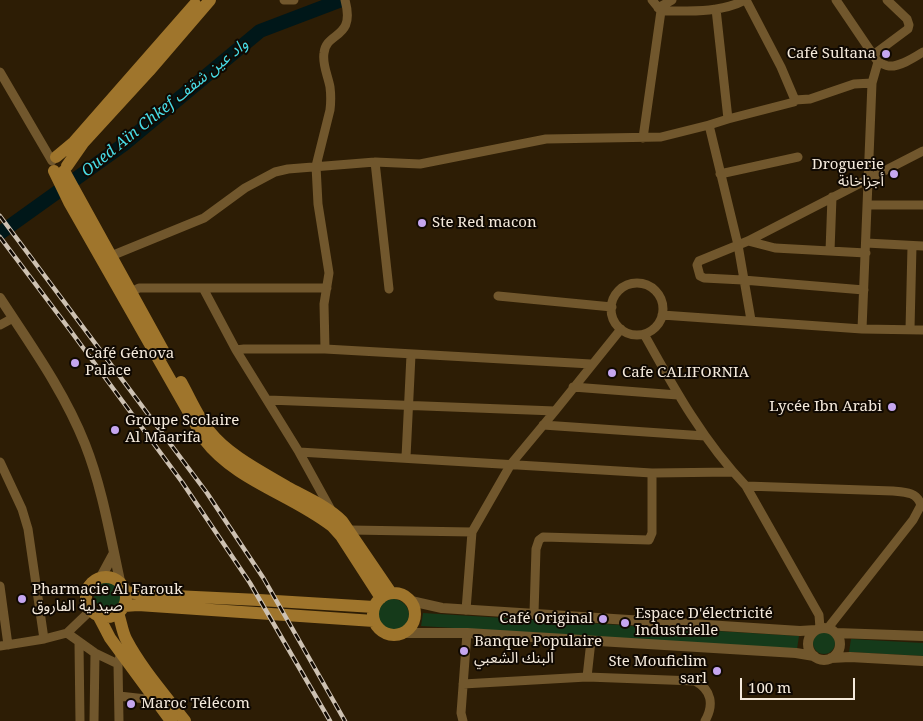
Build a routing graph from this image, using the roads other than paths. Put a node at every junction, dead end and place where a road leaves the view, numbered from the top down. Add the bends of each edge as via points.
1 (198, 0) edge
2 (210, 0) edge
3 (284, 0) edge
4 (294, 0) edge
5 (345, 0) edge
6 (652, 0) edge
7 (672, 0) edge
8 (745, 0) edge
9 (836, 0) edge
10 (887, 0) edge
11 (716, 9) junction
12 (659, 10) junction
13 (923, 52) edge
14 (876, 59) junction
15 (0, 72) edge
16 (872, 83) junction
17 (795, 100) junction
18 (728, 119) junction
19 (709, 125) junction
20 (643, 138) junction
21 (923, 151) edge
22 (798, 157) dead end
23 (375, 162) junction
24 (316, 166) junction
25 (60, 170) junction
26 (720, 174) junction
27 (869, 178) junction
28 (832, 197) junction
29 (73, 200) junction
30 (868, 205) junction
31 (923, 205) edge
32 (748, 241) junction
33 (866, 243) junction
34 (738, 245) junction
35 (912, 246) junction
36 (923, 246) edge
37 (830, 251) junction
38 (866, 253) junction
39 (111, 256) junction
40 (743, 280) junction
41 (203, 288) junction
42 (327, 288) junction
43 (388, 289) dead end
44 (864, 290) junction
45 (131, 292) junction
46 (498, 296) dead end
47 (0, 298) edge
48 (612, 307) junction
49 (662, 315) junction
50 (13, 318) junction
51 (751, 320) junction
52 (0, 325) edge
53 (620, 329) junction
54 (862, 329) junction
55 (910, 329) junction
56 (923, 330) edge
57 (644, 334) junction
58 (326, 349) junction
59 (236, 350) junction
60 (412, 355) junction
61 (591, 364) junction
62 (574, 387) junction
63 (678, 395) junction
64 (268, 400) junction
65 (408, 405) junction
66 (555, 411) junction
67 (543, 425) junction
68 (705, 436) junction
69 (299, 452) junction
70 (406, 457) junction
71 (0, 462) edge
72 (511, 464) junction
73 (732, 472) junction
74 (652, 473) junction
75 (10, 482) junction
76 (0, 485) edge
77 (746, 486) junction
78 (332, 512) junction
79 (350, 530) junction
80 (472, 532) junction
81 (114, 553) junction
82 (100, 577) junction
83 (0, 586) edge
84 (123, 586) junction
85 (382, 599) junction
86 (411, 602) junction
87 (121, 609) junction
88 (466, 610) junction
89 (95, 612) junction
90 (534, 613) junction
91 (374, 621) junction
92 (825, 630) junction
93 (67, 633) junction
94 (404, 633) junction
95 (467, 633) junction
96 (923, 636) edge
97 (44, 639) junction
98 (591, 641) junction
99 (79, 643) junction
100 (4, 645) edge
101 (94, 653) junction
102 (814, 656) junction
103 (120, 658) junction
104 (831, 658) junction
105 (923, 661) edge
106 (587, 677) junction
107 (463, 684) junction
108 (119, 696) junction
109 (155, 700) junction
110 (80, 720) edge
111 (94, 720) edge
112 (119, 721) edge
113 (171, 721) edge
114 (184, 721) edge
115 (463, 721) edge
116 (705, 721) edge

1 - 25 main road via 74,142
2 - 25 main road
3 - 4 street
5 - 24 street via 346,26 328,43 324,54 331,101
6 - 12 street
7 - 12 street
8 - 11 street
8 - 17 street
9 - 14 street
10 - 14 street via 909,24 908,29
11 - 12 street
11 - 18 street
12 - 20 street
13 - 14 street via 896,65 889,66
14 - 16 street
15 - 25 street
16 - 17 street via 854,84 810,99
16 - 27 street
17 - 18 street
18 - 19 street
19 - 20 street
19 - 26 street
20 - 23 street via 546,139 420,164
21 - 27 street
22 - 26 street
23 - 24 street
23 - 43 street
24 - 39 street via 276,172 245,188 204,218
24 - 42 street via 318,204 329,273
25 - 29 main road
26 - 34 street
27 - 28 street
27 - 30 street
28 - 32 street
28 - 37 street
29 - 39 main road
29 - 85 main road via 195,426 212,450 238,470 332,526
30 - 31 street
30 - 33 street
32 - 34 street
32 - 37 street via 775,248
33 - 35 street
33 - 38 street
34 - 40 street
34 - 40 street via 699,261 697,265 700,276 704,278
35 - 36 street
35 - 55 street
37 - 38 street
38 - 44 street
39 - 45 main road
40 - 44 street
40 - 51 street
41 - 42 street
41 - 45 street via 139,288
41 - 59 street
42 - 58 street via 324,304
44 - 54 street
45 - 78 main road via 209,431 230,451 266,475
46 - 48 street
47 - 50 street
48 - 49 street via 620,290 631,284 640,284 649,286 658,294 663,306
48 - 53 street via 613,319
49 - 51 street
49 - 57 street via 657,326
50 - 52 street
50 - 81 street via 63,398 84,442
51 - 54 street
53 - 57 street
53 - 61 street
54 - 55 street
55 - 56 street
57 - 63 street
58 - 59 street
58 - 60 street
59 - 64 street
60 - 61 street
60 - 65 street
61 - 62 street
62 - 63 street
62 - 66 street
63 - 68 street
64 - 65 street
64 - 69 street
65 - 66 street
65 - 70 street
66 - 67 street
67 - 68 street
67 - 72 street
68 - 73 street
69 - 70 street
69 - 78 street
70 - 72 street
71 - 75 street
72 - 74 street
72 - 80 street
73 - 74 street
73 - 77 street
74 - 90 street via 652,533 646,542 543,537 539,540
75 - 76 street
75 - 97 street via 28,529
77 - 92 street
77 - 92 street via 908,492 919,499 921,505 913,520
78 - 79 main road
79 - 80 street
79 - 85 main road
80 - 88 street
81 - 82 street
81 - 84 street
82 - 84 main road via 109,576
82 - 89 main road via 87,592 87,602
83 - 100 street
84 - 85 main road via 153,595 266,600
84 - 87 main road
85 - 86 main road via 401,594
85 - 91 main road
86 - 88 street
86 - 94 main road via 414,620
87 - 89 main road via 107,617
87 - 91 main road via 138,605
87 - 114 main road via 124,634 129,643
88 - 90 street
89 - 93 street
89 - 103 main road
90 - 92 street
91 - 94 main road via 385,634 395,636
92 - 96 street
92 - 102 street via 812,633 808,643
92 - 104 street via 839,637 840,647
93 - 97 street
93 - 99 street
94 - 95 street
95 - 98 street
95 - 107 street
97 - 100 street
98 - 102 street
98 - 106 street
99 - 101 street
99 - 110 street
101 - 103 street
101 - 111 street
102 - 104 street via 822,660
103 - 108 street
103 - 109 main road
104 - 105 street
106 - 107 street
106 - 116 street via 696,681 708,691 710,699
107 - 115 street
108 - 109 street
108 - 112 street
109 - 113 main road
110 - 111 street

